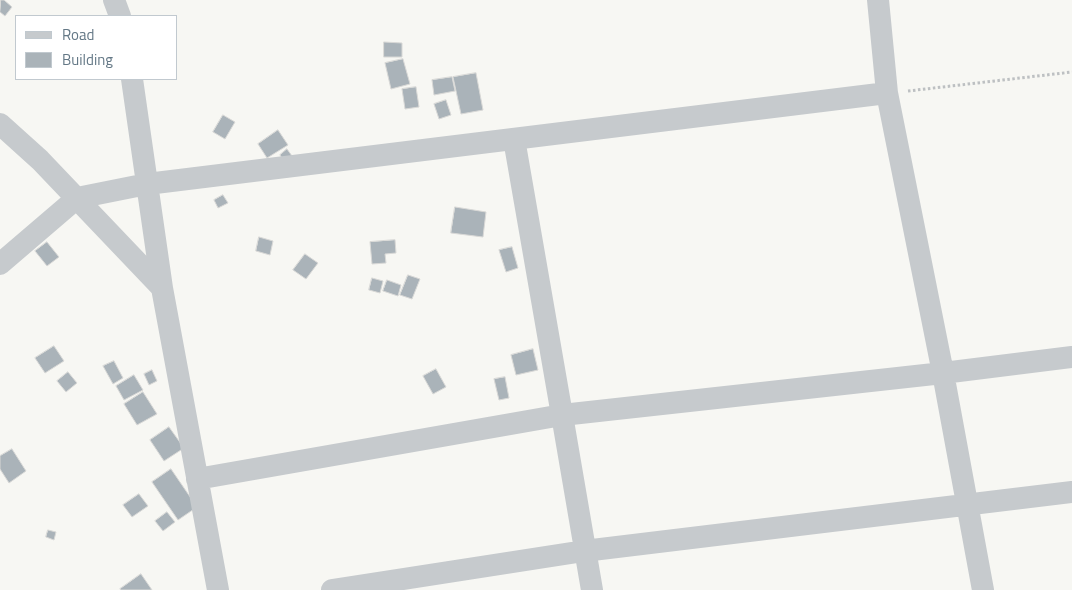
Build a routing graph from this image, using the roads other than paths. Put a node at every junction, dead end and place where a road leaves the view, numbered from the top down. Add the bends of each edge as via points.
1 (114, 0) edge
2 (878, 0) edge
3 (120, 15) edge
4 (132, 80) edge
5 (887, 93) junction
6 (0, 124) edge
7 (514, 139) junction
8 (147, 184) junction
9 (77, 198) junction
10 (0, 264) edge
11 (162, 288) junction
12 (1072, 357) edge
13 (943, 374) junction
14 (562, 415) junction
15 (197, 479) junction
16 (1072, 492) edge
17 (968, 506) junction
18 (584, 551) junction
19 (213, 588) edge
20 (332, 590) edge
21 (592, 590) edge
22 (983, 590) edge

1 - 3 street
2 - 5 street
4 - 8 street
5 - 7 street
5 - 13 street
6 - 9 street
7 - 8 street
7 - 14 street
8 - 9 street
8 - 11 street
9 - 10 street
9 - 11 street
11 - 15 street
12 - 13 street
13 - 14 street
13 - 17 street
14 - 15 street
14 - 18 street
15 - 19 street
16 - 17 street
17 - 18 street
17 - 22 street
18 - 20 street
18 - 21 street

